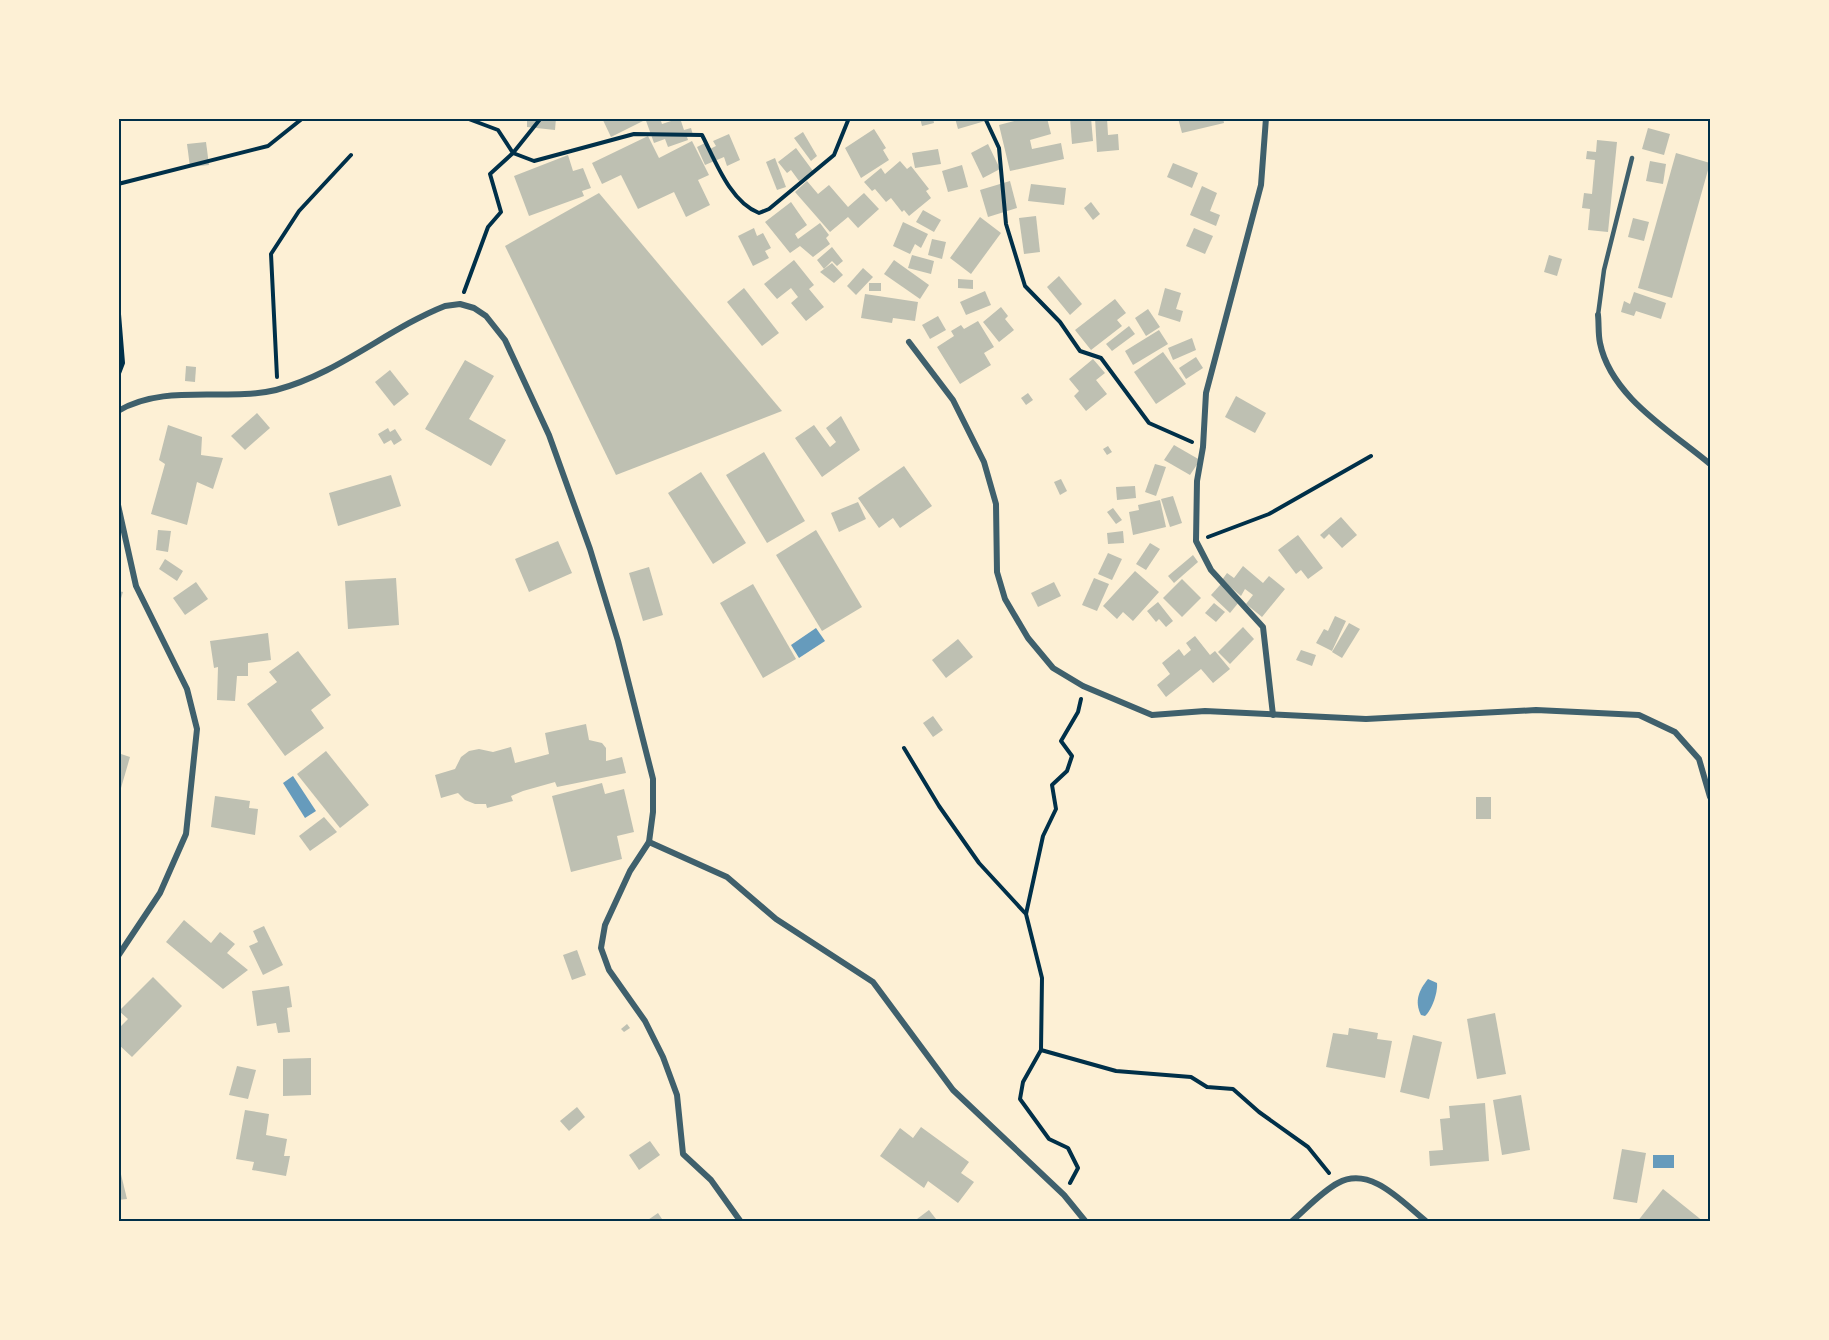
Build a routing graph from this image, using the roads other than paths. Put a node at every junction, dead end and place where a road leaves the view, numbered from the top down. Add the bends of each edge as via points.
1 (1266, 118) edge
2 (1632, 158) dead end
3 (1598, 315) joint
4 (909, 342) dead end
5 (118, 411) edge
6 (1710, 464) edge
7 (118, 505) edge
8 (1273, 716) junction
9 (1710, 797) edge
10 (649, 842) junction
11 (118, 956) edge
12 (741, 1221) edge
13 (1086, 1221) edge
14 (1291, 1221) edge
15 (1427, 1221) edge

1 - 8 street via 1261,185 1206,393 1197,481 1196,541 1212,570 1263,627
2 - 3 lane via 1604,270
3 - 6 street via 1600,344 1612,374 1664,427
4 - 8 street via 953,400 984,462 996,504 997,572 1005,599 1028,638 1053,668 1083,686 1152,715 1205,711
5 - 10 street via 144,399 252,394 277,389 366,350 432,311 460,304 486,316 506,340 549,435 590,549 642,727 653,779
7 - 11 street via 136,586 187,689 197,729 186,834 160,893
8 - 9 street via 1366,719 1536,710 1639,715 1675,732 1699,759
10 - 12 street via 630,871 605,925 601,948 609,970 645,1021 663,1058 677,1095 683,1154 711,1180
10 - 13 street via 727,877 777,919 873,982 953,1090 1064,1195
14 - 15 street via 1337,1183 1354,1177 1371,1179

